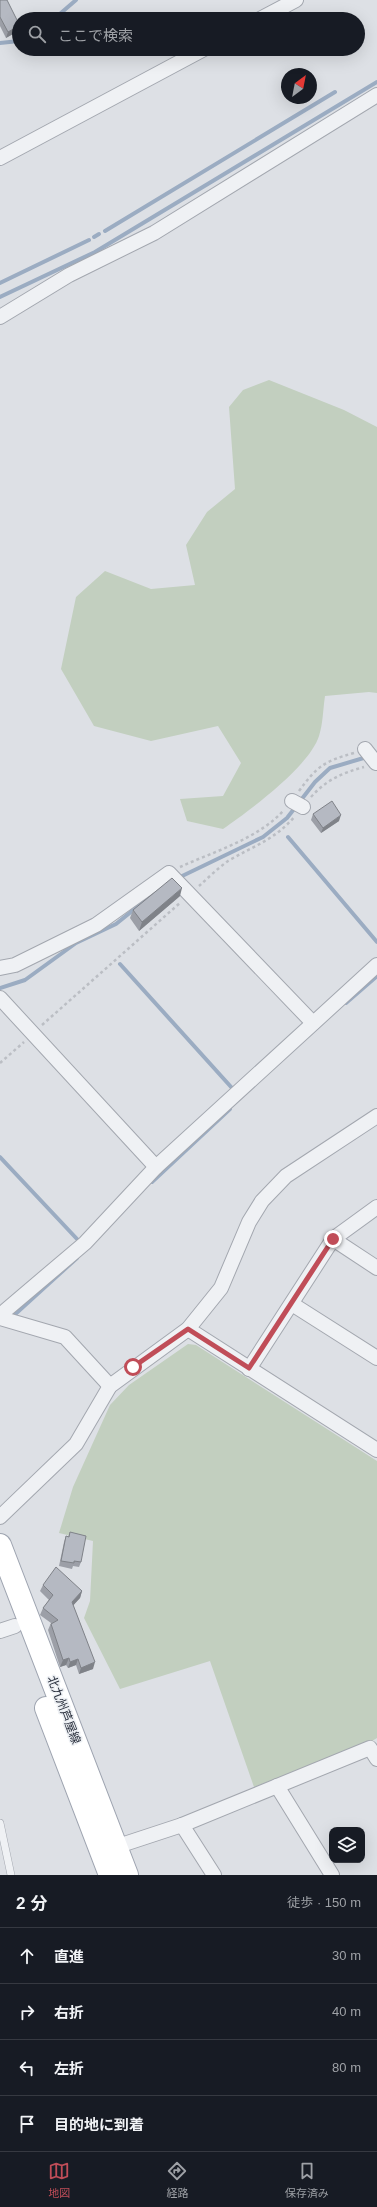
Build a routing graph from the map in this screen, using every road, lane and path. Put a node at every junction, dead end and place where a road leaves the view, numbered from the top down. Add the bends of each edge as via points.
1 (296, 0) edge
2 (273, 12) edge
3 (191, 56) edge
4 (377, 95) edge
5 (0, 158) edge
6 (0, 317) edge
7 (366, 749) joint
8 (376, 763) dead end
9 (169, 873) junction
10 (377, 965) edge
11 (0, 968) edge
12 (0, 998) edge
13 (313, 1023) junction
14 (377, 1116) edge
15 (156, 1167) junction
16 (377, 1207) edge
17 (333, 1239) junction
18 (377, 1268) edge
19 (292, 1304) junction
20 (188, 1329) junction
21 (377, 1358) edge
22 (249, 1368) junction
23 (110, 1386) junction
24 (377, 1450) edge
25 (0, 1517) edge
26 (0, 1545) edge
27 (0, 1587) edge
28 (8, 1628) edge
29 (375, 1750) edge
30 (277, 1786) junction
31 (0, 1823) edge
32 (182, 1824) junction
33 (109, 1849) junction
34 (11, 1875) edge
35 (110, 1875) edge
36 (127, 1875) edge
37 (214, 1875) edge
38 (332, 1875) edge

1 - 2 street
3 - 5 street
4 - 6 street via 154,233 69,274
7 - 8 street
7 - 9 path via 330,760 312,773 297,804 274,821
9 - 11 street via 96,925 15,965
9 - 13 street via 191,893
10 - 13 street
12 - 15 street
13 - 15 street
14 - 20 street via 286,1176 262,1201 249,1222 221,1288
15 - 23 street via 85,1243 6,1310 0,1318 65,1337
16 - 17 street
17 - 18 street
17 - 19 street
19 - 21 street
19 - 22 street
20 - 22 street
20 - 23 street
22 - 24 street
23 - 25 street via 76,1444
26 - 33 main road, 北九州芦屋線
27 - 28 main road, 北九州芦屋線
28 - 33 main road, 北九州芦屋線
29 - 30 street
30 - 32 street
30 - 38 street
31 - 34 lane
32 - 33 street
32 - 37 street
33 - 35 main road, 北九州芦屋線
33 - 36 main road, 北九州芦屋線

